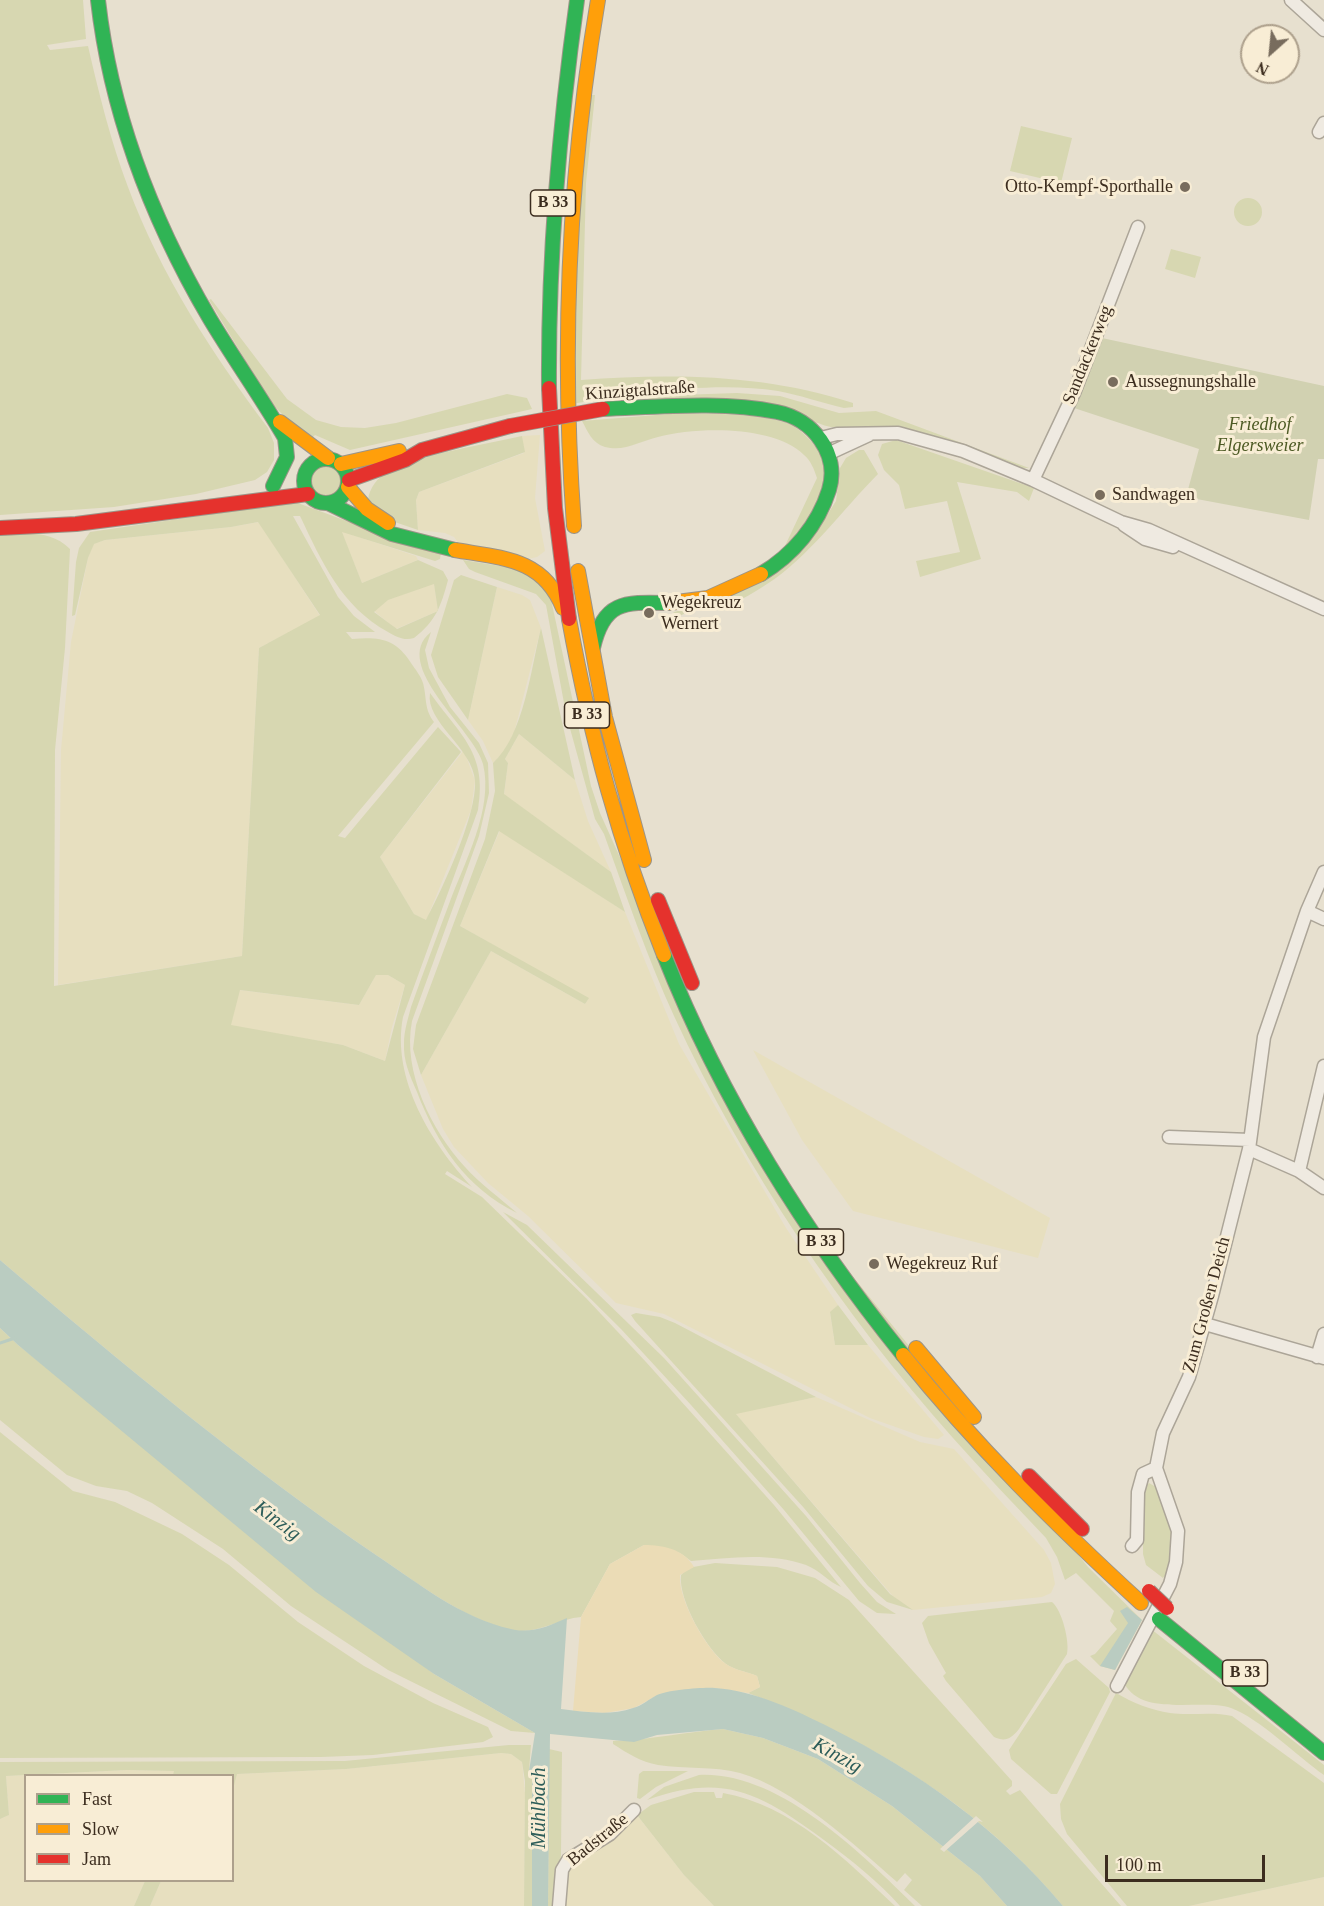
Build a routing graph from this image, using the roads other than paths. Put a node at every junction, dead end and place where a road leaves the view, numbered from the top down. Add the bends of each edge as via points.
1 (98, 0) edge
2 (577, 0) edge
3 (598, 0) edge
4 (1291, 0) edge
5 (1323, 27) edge
6 (1138, 227) dead end
7 (272, 415) junction
8 (871, 434) junction
9 (285, 438) junction
10 (822, 438) junction
11 (422, 450) junction
12 (830, 453) junction
13 (334, 461) junction
14 (372, 471) junction
15 (306, 473) junction
16 (1034, 480) junction
17 (348, 484) junction
18 (273, 486) junction
19 (308, 494) junction
20 (236, 501) junction
21 (328, 503) junction
22 (367, 508) junction
23 (0, 528) edge
24 (574, 536) dead end
25 (455, 550) junction
26 (576, 559) dead end
27 (1324, 609) edge
28 (569, 620) junction
29 (592, 659) junction
30 (1324, 872) edge
31 (1307, 911) junction
32 (1324, 919) edge
33 (698, 994) dead end
34 (1324, 1066) edge
35 (1169, 1137) dead end
36 (1249, 1144) junction
37 (1299, 1171) junction
38 (1324, 1188) edge
39 (813, 1207) dead end
40 (837, 1242) dead end
41 (855, 1268) dead end
42 (868, 1286) dead end
43 (1205, 1324) junction
44 (1324, 1334) edge
45 (910, 1340) dead end
46 (1320, 1358) edge
47 (1156, 1468) junction
48 (1132, 1546) dead end
49 (1145, 1597) junction
50 (1163, 1613) junction
51 (1117, 1686) dead end
52 (1324, 1737) edge
53 (1324, 1753) edge
54 (634, 1810) dead end
55 (559, 1906) edge

1 - 7 main road via 113,91 153,203 200,303
2 - 28 main road, B 33 via 558,146 548,307 551,463
3 - 24 main road, B 33 via 570,239 566,363
4 - 5 street
6 - 16 street, Sandackerweg via 1074,393
7 - 9 main road
7 - 13 main road
8 - 10 street
8 - 12 street
8 - 16 street via 898,433 963,451
9 - 15 main road
9 - 18 main road via 287,457
10 - 11 main road, Kinzigtalstraße, bridge via 791,416 767,410 695,405 603,409 510,426
10 - 12 main road, Kinzigtalstraße
11 - 13 main road, Kinzigtalstraße via 408,448
11 - 14 main road, Kinzigtalstraße via 410,459
12 - 29 main road via 833,473 823,509 810,529 770,568 694,603 630,602 614,606 596,632
13 - 15 main road via 315,461
13 - 17 main road
14 - 17 main road, Kinzigtalstraße
14 - 22 main road via 362,494
15 - 18 main road
15 - 19 main road
16 - 27 street via 1121,522 1145,539 1193,550
17 - 21 main road via 340,498
17 - 22 main road
18 - 20 main road
19 - 20 main road
19 - 21 main road
20 - 23 main road via 76,524
21 - 25 main road via 392,534
22 - 25 main road via 407,532 443,536 453,543
25 - 28 main road, B 33 via 513,562 538,573 553,586
26 - 29 main road, B 33
28 - 49 main road, B 33 via 611,809 646,912 681,996 759,1144 814,1231 931,1391 1045,1515
29 - 33 main road, B 33 via 636,834 654,890
30 - 31 street, Zum Großen Deich
31 - 32 street
31 - 36 street, Zum Großen Deich via 1264,1037
34 - 37 street
35 - 36 street
36 - 37 street
36 - 43 street, Zum Großen Deich
37 - 38 street
39 - 40 main road, B 33
41 - 42 main road, B 33
43 - 46 street
43 - 47 street, Zum Großen Deich via 1189,1377 1163,1433
44 - 46 street
45 - 49 main road, B 33 via 975,1418
47 - 48 street, Zum Großen Deich via 1143,1474 1138,1492 1137,1540
47 - 51 street via 1178,1530 1176,1562 1170,1584
49 - 50 main road, B 33, bridge
50 - 52 main road, B 33
50 - 53 main road, B 33
54 - 55 street, Badstraße via 610,1834 568,1860 562,1870

